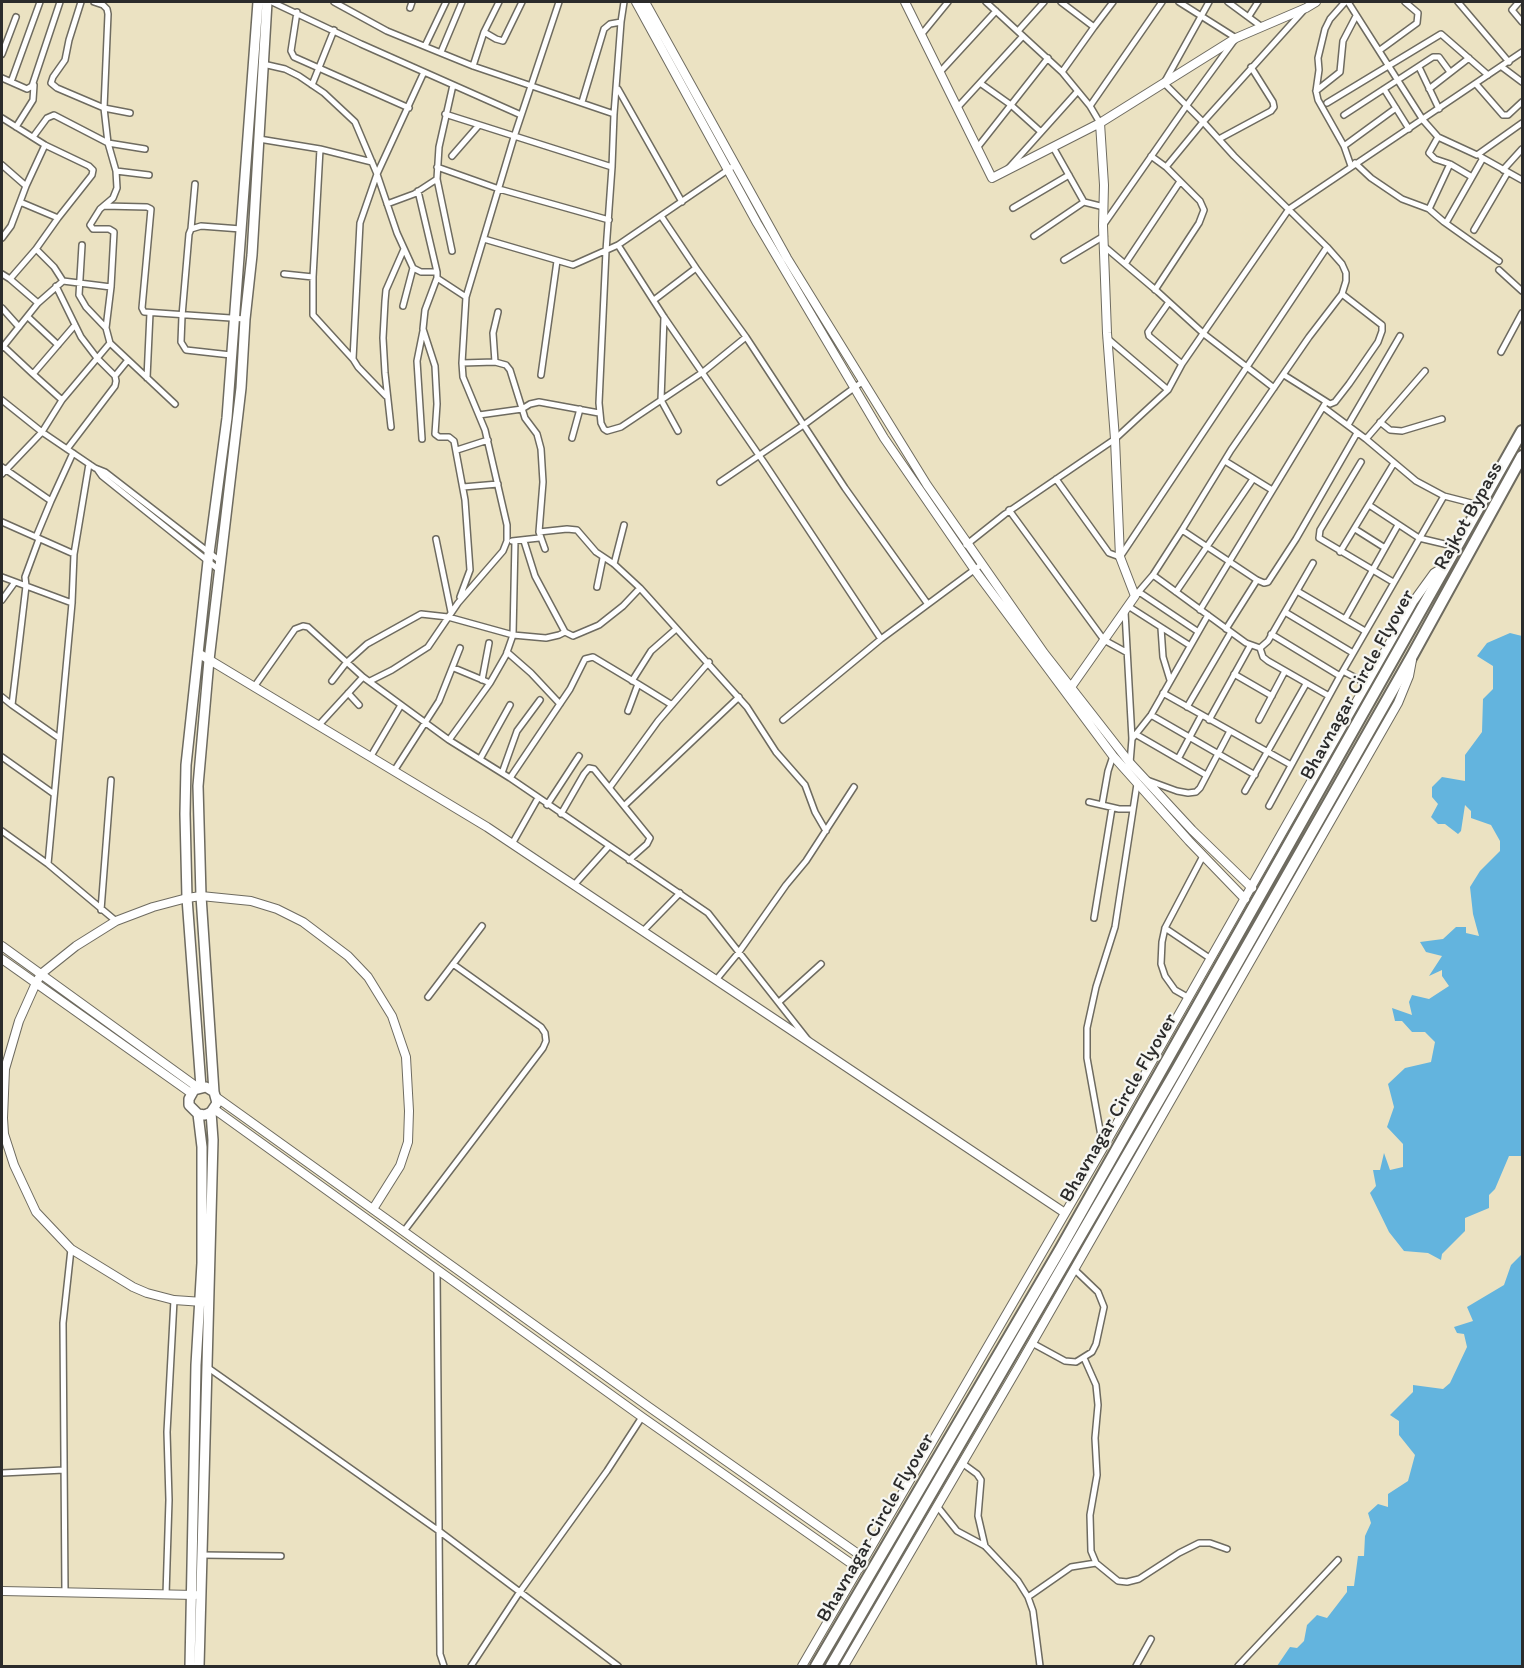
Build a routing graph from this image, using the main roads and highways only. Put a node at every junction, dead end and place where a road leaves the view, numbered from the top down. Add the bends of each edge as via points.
1 (258, 2) edge
2 (270, 2) edge
3 (258, 63) junction
4 (228, 397) junction
5 (240, 398) junction
6 (1522, 431) edge
7 (1522, 456) edge
8 (1448, 564) joint
9 (1412, 656) joint
10 (196, 1089) junction
11 (215, 1094) junction
12 (213, 1110) junction
13 (198, 1114) junction
14 (203, 1302) junction
15 (196, 1595) junction
16 (190, 1666) edge
17 (199, 1666) edge
18 (816, 1666) edge
19 (831, 1666) edge

1 - 3 main road
2 - 3 main road
3 - 4 main road
3 - 5 main road via 259,140
4 - 5 main road
4 - 10 main road via 186,765 187,898
5 - 11 main road via 198,786 201,896
6 - 8 highway, Rajkot Bypass
7 - 9 highway, Rajkot Bypass
8 - 18 highway, Bhavnagar Circle Flyover via 1061,1248
9 - 19 highway, Bhavnagar Circle Flyover
10 - 11 main road via 210,1089
10 - 13 main road via 189,1105
11 - 12 main road
12 - 13 main road
12 - 14 main road
13 - 14 main road via 202,1147
14 - 15 main road
14 - 15 main road via 206,1366 201,1555
15 - 16 main road
15 - 17 main road

